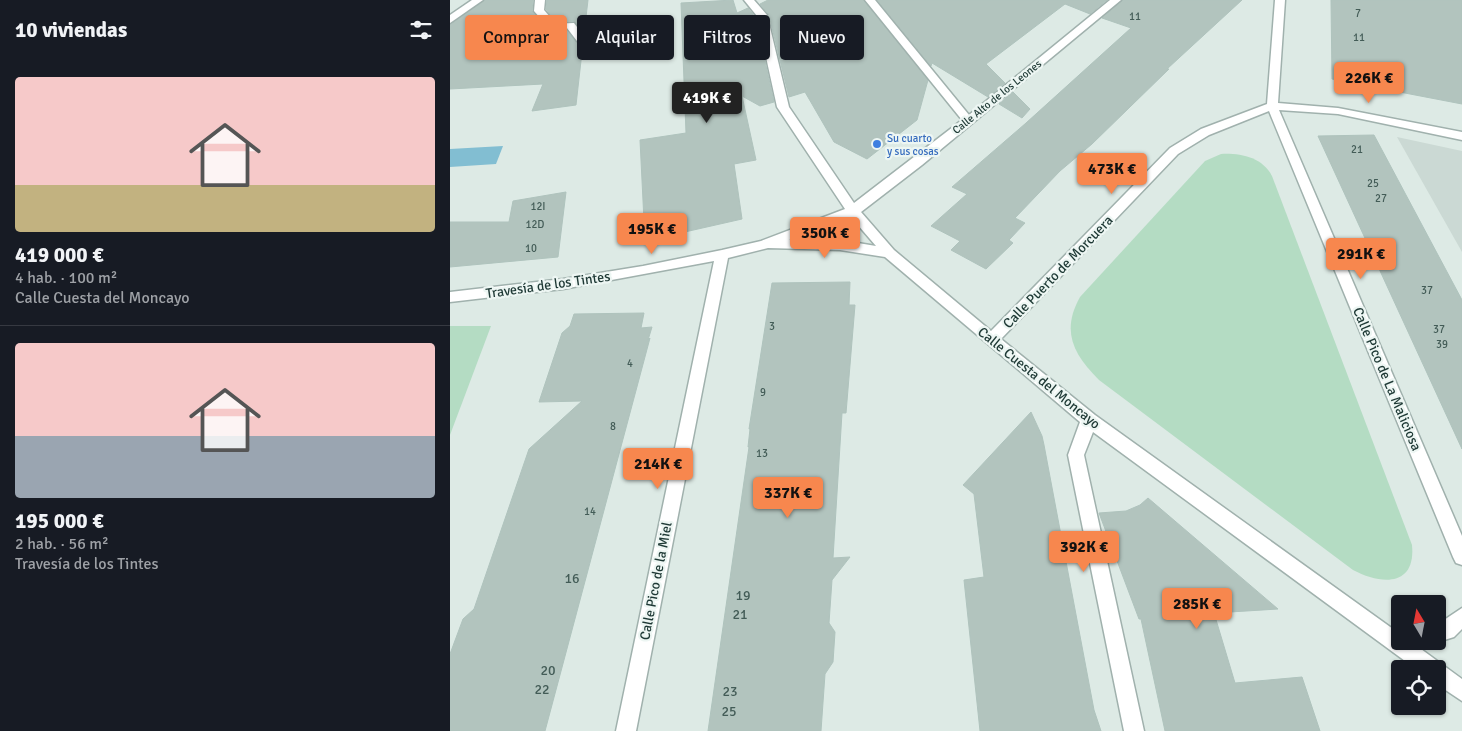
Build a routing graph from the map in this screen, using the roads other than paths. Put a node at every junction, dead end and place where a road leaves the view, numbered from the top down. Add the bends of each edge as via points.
1 (478, 0) edge
2 (540, 0) edge
3 (749, 0) edge
4 (870, 0) edge
5 (1116, 0) edge
6 (1280, 0) edge
7 (450, 20) edge
8 (577, 34) edge
9 (1272, 106) junction
10 (968, 121) junction
11 (1462, 136) edge
12 (853, 211) junction
13 (764, 245) junction
14 (889, 253) junction
15 (722, 255) junction
16 (450, 297) edge
17 (991, 340) junction
18 (1089, 420) junction
19 (1462, 557) edge
20 (1462, 617) edge
21 (1378, 628) junction
22 (1446, 630) edge
23 (1391, 632) edge
24 (1420, 660) edge
25 (1446, 679) edge
26 (1462, 691) edge
27 (626, 731) edge
28 (1134, 731) edge

1 - 7 street
2 - 8 street via 539,11 546,18 545,28 570,26
3 - 12 street, Calle Cuesta del Moncayo via 762,15 783,107
4 - 10 street
5 - 10 street, Calle Alto de los Leones
6 - 9 street, Calle Pico de La Maliciosa
9 - 11 street via 1338,111
9 - 17 street, Calle Puerto de Morcuera via 1205,132 1174,152
9 - 19 street, Calle Pico de La Maliciosa
10 - 12 street, Calle Alto de los Leones
12 - 13 street, Travesía de los Tintes
12 - 14 street, Calle Cuesta del Moncayo
13 - 14 street, Travesía de los Tintes via 840,245
13 - 15 street, Travesía de los Tintes
14 - 17 street, Calle Cuesta del Moncayo
15 - 16 street, Travesía de los Tintes via 563,284
15 - 27 street, Calle Pico de la Miel
17 - 18 street, Calle Cuesta del Moncayo
18 - 21 street, Calle Cuesta del Moncayo
18 - 28 street via 1076,455
20 - 22 street
21 - 23 street
21 - 24 street, Calle Cuesta del Moncayo
25 - 26 street

